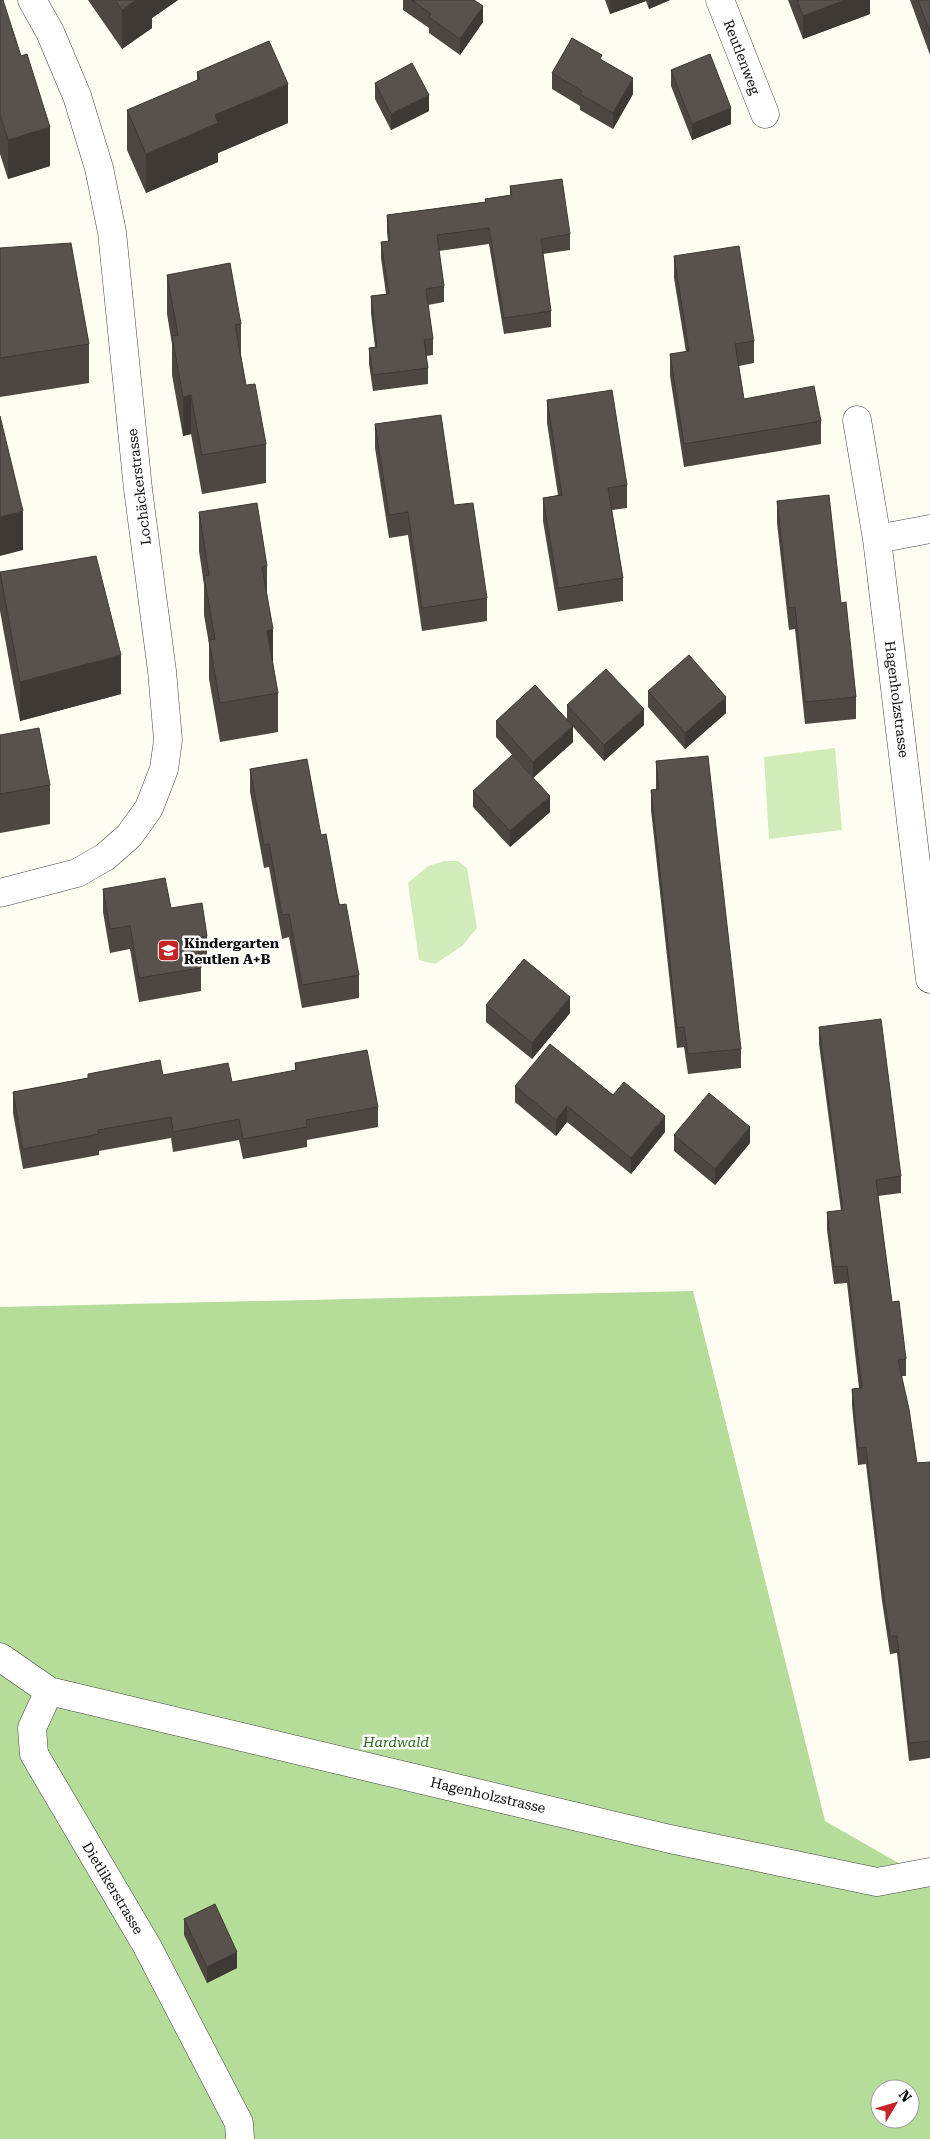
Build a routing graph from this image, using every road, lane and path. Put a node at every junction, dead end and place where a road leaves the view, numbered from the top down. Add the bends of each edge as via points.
1 (32, 0) edge
2 (720, 0) edge
3 (764, 114) dead end
4 (857, 420) dead end
5 (930, 529) edge
6 (877, 539) junction
7 (0, 893) edge
8 (930, 979) edge
9 (0, 1657) edge
10 (48, 1691) junction
11 (930, 1872) edge
12 (240, 2139) edge

1 - 7 street, Lochäckerstrasse via 50,32 77,96 112,232 168,740 164,769 149,808 129,836 106,857 77,873
2 - 3 street, Reutlenweg
4 - 6 street, Hagenholzstrasse
5 - 6 street
6 - 8 street, Hagenholzstrasse
9 - 10 street
10 - 11 street, Hagenholzstrasse via 661,1836 877,1882
10 - 12 street, Dietlikerstrasse via 32,1728 34,1754 147,1946 239,2123

